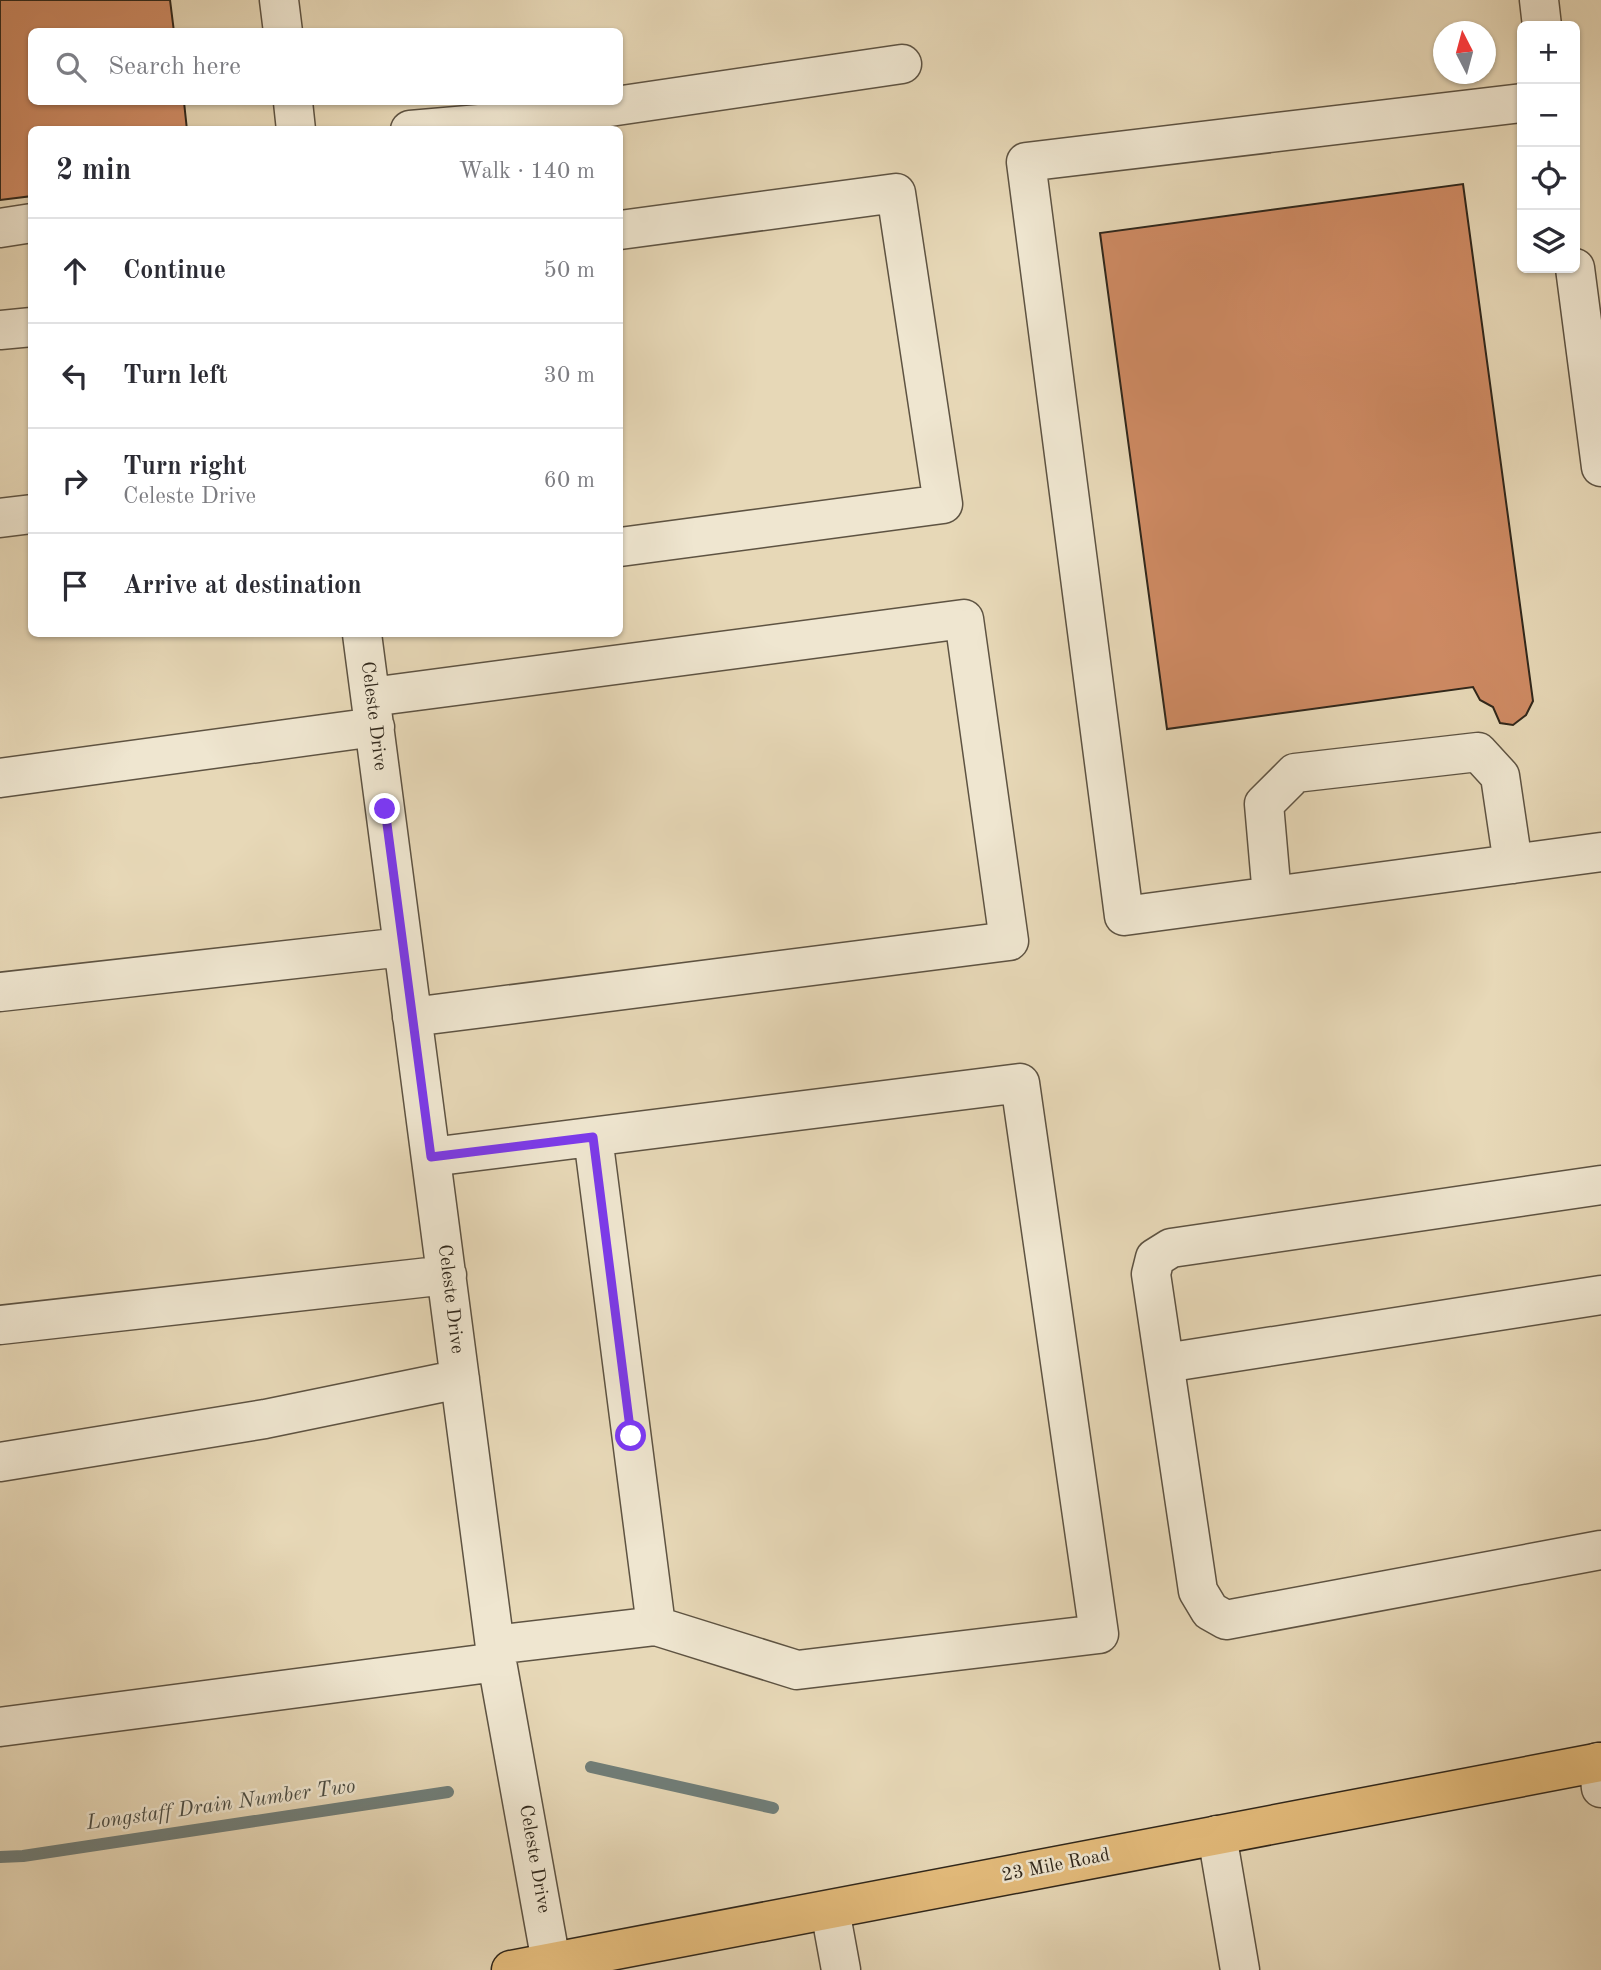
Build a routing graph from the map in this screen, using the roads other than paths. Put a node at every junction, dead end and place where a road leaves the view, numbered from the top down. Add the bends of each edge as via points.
1 (279, 0) edge
2 (1539, 0) edge
3 (1541, 21) edge
4 (283, 28) edge
5 (902, 64) dead end
6 (1517, 104) edge
7 (293, 105) edge
8 (623, 105) edge
9 (623, 105) edge
10 (296, 126) edge
11 (456, 126) edge
12 (28, 224) edge
13 (0, 228) edge
14 (623, 230) edge
15 (1575, 273) edge
16 (28, 327) edge
17 (0, 330) edge
18 (1596, 398) edge
19 (1601, 467) edge
20 (28, 514) edge
21 (0, 518) edge
22 (623, 547) edge
23 (362, 637) edge
24 (373, 712) junction
25 (0, 778) edge
26 (1601, 852) edge
27 (1513, 864) junction
28 (1272, 896) junction
29 (403, 947) junction
30 (0, 992) edge
31 (411, 1017) junction
32 (593, 1137) junction
33 (431, 1157) junction
34 (1601, 1185) edge
35 (447, 1275) junction
36 (1601, 1295) edge
37 (0, 1325) edge
38 (1164, 1363) junction
39 (460, 1379) junction
40 (0, 1462) edge
41 (1601, 1550) edge
42 (656, 1626) junction
43 (496, 1653) junction
44 (0, 1727) edge
45 (1600, 1771) edge
46 (1217, 1835) junction
47 (830, 1910) junction
48 (551, 1962) junction
49 (511, 1970) edge
50 (841, 1970) edge
51 (1240, 1970) edge

1 - 4 street
2 - 3 street
5 - 9 street
6 - 28 street via 1027,162 1124,916
7 - 10 street
8 - 11 street
12 - 13 street
14 - 22 street via 896,193 943,504
15 - 18 street
16 - 17 street
18 - 19 street
20 - 21 street
23 - 24 street, Celeste Drive
24 - 25 street
24 - 29 street, Celeste Drive
24 - 31 street via 964,619 1009,941
26 - 27 street
27 - 28 street
27 - 28 street via 1500,776 1478,752 1295,773 1264,804
29 - 30 street
29 - 31 street, Celeste Drive
31 - 33 street, Celeste Drive
32 - 33 street
32 - 42 street
32 - 42 street via 1020,1083 1099,1634 797,1670
33 - 35 street, Celeste Drive
34 - 38 street via 1171,1248 1154,1258 1151,1274
35 - 37 street
35 - 39 street, Celeste Drive
36 - 38 street
38 - 41 street via 1198,1591 1210,1611 1226,1620
39 - 40 street via 265,1419
39 - 43 street, Celeste Drive
42 - 43 street
43 - 44 street
43 - 48 street, Celeste Drive
45 - 46 main road, 23 Mile Road
46 - 47 main road, 23 Mile Road
46 - 51 street
47 - 48 main road, 23 Mile Road
47 - 50 street
48 - 49 main road, 23 Mile Road

